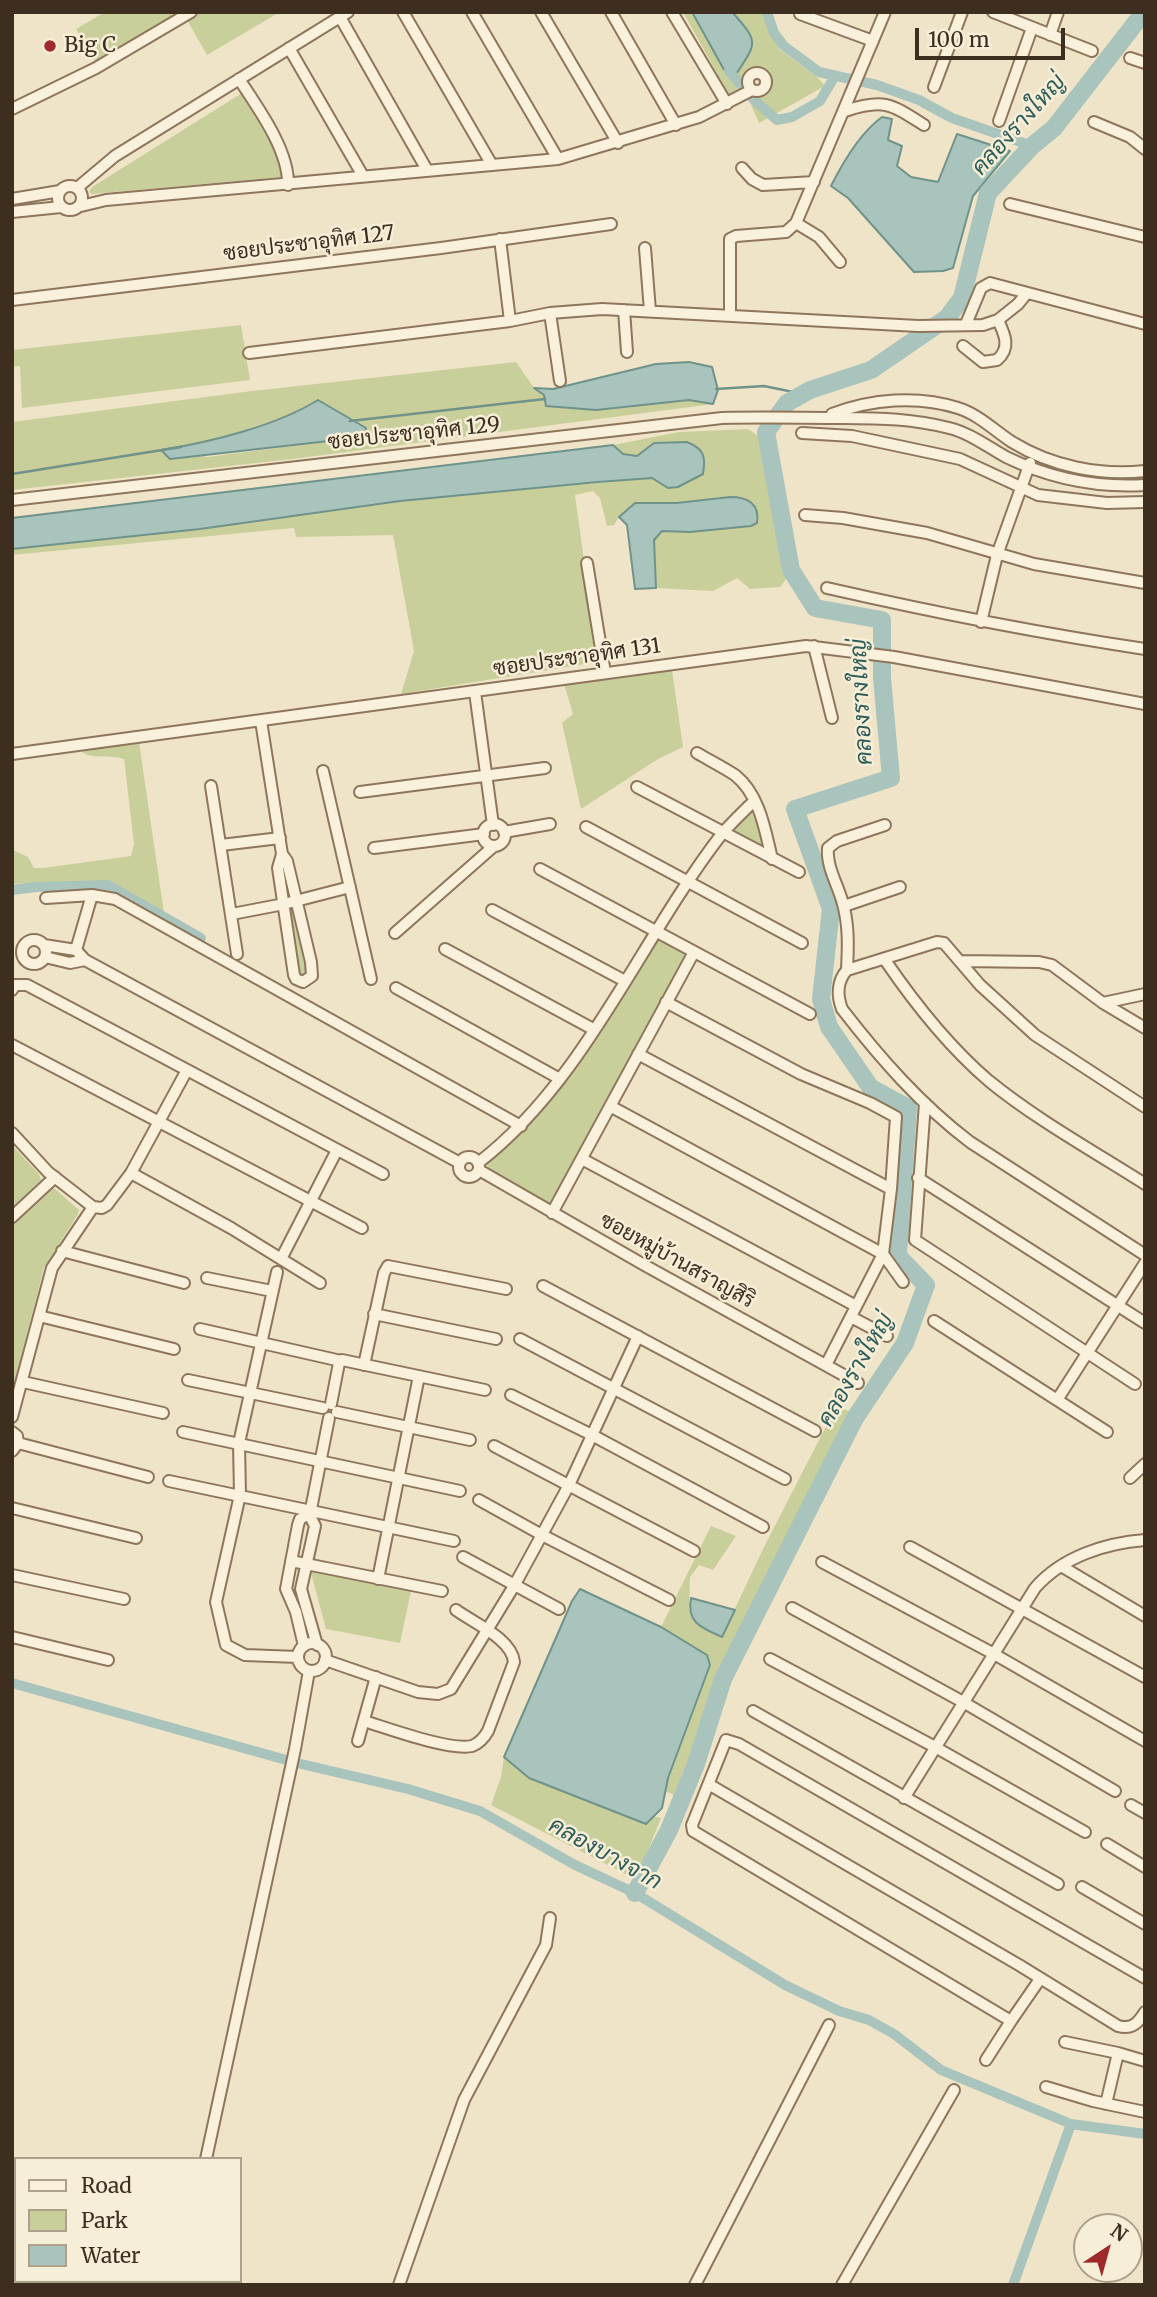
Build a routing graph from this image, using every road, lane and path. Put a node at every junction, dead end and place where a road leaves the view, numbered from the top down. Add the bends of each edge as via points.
1 (191, 12) edge
2 (403, 12) edge
3 (472, 12) edge
4 (541, 12) edge
5 (671, 12) edge
6 (885, 12) edge
7 (962, 12) edge
8 (993, 12) edge
9 (1058, 12) edge
10 (613, 13) edge
11 (800, 14) dead end
12 (344, 15) edge
13 (1032, 28) junction
14 (1050, 35) junction
15 (873, 41) junction
16 (289, 48) junction
17 (1091, 51) dead end
18 (1130, 58) dead end
19 (1145, 63) edge
20 (239, 79) junction
21 (934, 87) dead end
22 (752, 90) dead end
23 (727, 104) junction
24 (12, 109) edge
25 (845, 111) junction
26 (999, 121) dead end
27 (1094, 122) dead end
28 (676, 125) junction
29 (924, 125) dead end
30 (618, 143) junction
31 (1145, 149) edge
32 (558, 159) junction
33 (492, 165) junction
34 (743, 168) dead end
35 (427, 170) junction
36 (363, 176) junction
37 (814, 182) junction
38 (288, 185) junction
39 (77, 188) junction
40 (60, 191) junction
41 (12, 199) edge
42 (1010, 204) dead end
43 (61, 206) junction
44 (81, 206) junction
45 (12, 212) edge
46 (796, 223) junction
47 (611, 224) dead end
48 (1145, 237) edge
49 (500, 239) junction
50 (645, 248) dead end
51 (840, 262) dead end
52 (1027, 293) junction
53 (12, 300) edge
54 (624, 310) junction
55 (650, 311) junction
56 (550, 313) junction
57 (730, 316) junction
58 (998, 320) junction
59 (510, 321) junction
60 (960, 324) junction
61 (1145, 324) edge
62 (963, 346) dead end
63 (627, 352) dead end
64 (249, 353) dead end
65 (560, 381) dead end
66 (960, 409) junction
67 (823, 416) junction
68 (955, 430) junction
69 (802, 433) dead end
70 (1034, 454) junction
71 (1028, 468) junction
72 (1145, 471) edge
73 (1145, 485) edge
74 (1020, 488) junction
75 (12, 500) edge
76 (1145, 502) edge
77 (805, 515) dead end
78 (997, 555) junction
79 (587, 563) dead end
80 (1145, 583) edge
81 (827, 588) dead end
82 (981, 622) junction
83 (814, 646) junction
84 (1145, 649) edge
85 (605, 673) junction
86 (475, 692) junction
87 (1145, 704) edge
88 (832, 718) dead end
89 (261, 721) junction
90 (697, 753) dead end
91 (12, 754) edge
92 (545, 768) dead end
93 (323, 771) dead end
94 (487, 776) junction
95 (211, 786) dead end
96 (636, 787) dead end
97 (360, 792) dead end
98 (754, 801) junction
99 (550, 824) dead end
100 (493, 825) junction
101 (886, 825) dead end
102 (586, 827) dead end
103 (504, 832) junction
104 (723, 833) junction
105 (484, 834) junction
106 (280, 838) junction
107 (221, 845) junction
108 (494, 846) junction
109 (374, 848) dead end
110 (282, 854) junction
111 (772, 859) junction
112 (540, 869) dead end
113 (799, 872) dead end
114 (687, 882) junction
115 (351, 887) junction
116 (900, 887) dead end
117 (92, 895) junction
118 (46, 898) dead end
119 (296, 900) junction
120 (284, 905) junction
121 (844, 906) junction
122 (492, 910) dead end
123 (232, 914) junction
124 (656, 931) junction
125 (395, 933) dead end
126 (802, 943) dead end
127 (12, 944) edge
128 (445, 949) dead end
129 (76, 950) junction
130 (45, 951) junction
131 (20, 952) edge
132 (694, 952) junction
133 (237, 954) dead end
134 (85, 960) junction
135 (885, 960) junction
136 (961, 961) junction
137 (847, 970) junction
138 (371, 979) dead end
139 (625, 981) junction
140 (396, 988) dead end
141 (12, 990) edge
142 (1145, 994) edge
143 (666, 1002) junction
144 (1103, 1003) junction
145 (810, 1014) dead end
146 (1145, 1028) edge
147 (593, 1029) junction
148 (12, 1045) edge
149 (638, 1054) junction
150 (187, 1070) junction
151 (559, 1079) junction
152 (925, 1103) junction
153 (610, 1106) junction
154 (1145, 1107) edge
155 (159, 1123) junction
156 (521, 1126) junction
157 (12, 1133) edge
158 (337, 1150) junction
159 (582, 1159) junction
160 (460, 1163) junction
161 (479, 1167) junction
162 (131, 1173) junction
163 (383, 1174) dead end
164 (55, 1177) junction
165 (918, 1178) junction
166 (1145, 1184) edge
167 (891, 1189) junction
168 (310, 1202) junction
169 (93, 1207) junction
170 (552, 1213) junction
171 (12, 1217) edge
172 (362, 1228) dead end
173 (62, 1251) junction
174 (883, 1254) junction
175 (1145, 1255) edge
176 (281, 1259) junction
177 (1145, 1263) edge
178 (277, 1272) dead end
179 (208, 1278) dead end
180 (903, 1282) dead end
181 (184, 1283) dead end
182 (320, 1283) dead end
183 (543, 1286) dead end
184 (506, 1289) dead end
185 (272, 1291) junction
186 (1118, 1306) junction
187 (853, 1311) junction
188 (374, 1314) junction
189 (39, 1316) junction
190 (934, 1321) dead end
191 (1145, 1323) edge
192 (200, 1329) dead end
193 (638, 1336) junction
194 (887, 1336) dead end
195 (496, 1339) dead end
196 (520, 1339) dead end
197 (261, 1343) junction
198 (174, 1349) dead end
199 (1087, 1353) junction
200 (341, 1361) junction
201 (364, 1365) junction
202 (826, 1365) junction
203 (419, 1376) junction
204 (188, 1380) dead end
205 (23, 1382) junction
206 (858, 1382) dead end
207 (1135, 1384) dead end
208 (614, 1388) junction
209 (485, 1390) dead end
210 (250, 1393) junction
211 (511, 1395) dead end
212 (1057, 1400) junction
213 (330, 1410) junction
214 (163, 1413) dead end
215 (12, 1417) edge
216 (408, 1427) junction
217 (815, 1431) dead end
218 (12, 1432) edge
219 (183, 1432) dead end
220 (1107, 1432) dead end
221 (592, 1435) junction
222 (470, 1440) dead end
223 (239, 1443) junction
224 (494, 1446) dead end
225 (15, 1447) edge
226 (320, 1461) junction
227 (1145, 1464) edge
228 (148, 1477) dead end
229 (398, 1478) junction
230 (1130, 1478) dead end
231 (785, 1479) dead end
232 (169, 1481) dead end
233 (569, 1485) junction
234 (460, 1491) dead end
235 (240, 1495) junction
236 (479, 1500) dead end
237 (12, 1508) edge
238 (310, 1512) junction
239 (388, 1526) junction
240 (763, 1527) dead end
241 (542, 1535) junction
242 (136, 1538) dead end
243 (454, 1541) dead end
244 (1145, 1541) edge
245 (910, 1547) dead end
246 (694, 1552) dead end
247 (463, 1557) dead end
248 (291, 1561) junction
249 (822, 1562) dead end
250 (307, 1564) junction
251 (1061, 1566) junction
252 (12, 1575) edge
253 (378, 1578) junction
254 (514, 1586) junction
255 (442, 1591) dead end
256 (124, 1599) dead end
257 (669, 1600) dead end
258 (792, 1608) dead end
259 (559, 1609) dead end
260 (1022, 1609) junction
261 (456, 1610) dead end
262 (1145, 1616) edge
263 (488, 1632) junction
264 (12, 1637) edge
265 (317, 1645) junction
266 (304, 1646) junction
267 (993, 1654) junction
268 (298, 1657) junction
269 (770, 1659) dead end
270 (108, 1660) dead end
271 (325, 1660) junction
272 (309, 1671) junction
273 (376, 1677) junction
274 (1145, 1677) edge
275 (963, 1703) junction
276 (753, 1711) dead end
277 (364, 1721) junction
278 (358, 1741) dead end
279 (1145, 1741) edge
280 (935, 1747) junction
281 (710, 1784) junction
282 (1115, 1791) dead end
283 (905, 1798) junction
284 (1131, 1805) dead end
285 (1145, 1813) edge
286 (1085, 1832) dead end
287 (1108, 1844) dead end
288 (1145, 1867) edge
289 (1058, 1884) dead end
290 (1082, 1888) dead end
291 (550, 1918) dead end
292 (1145, 1924) edge
293 (1145, 1978) edge
294 (1040, 1979) junction
295 (1145, 2012) edge
296 (1011, 2021) junction
297 (830, 2025) dead end
298 (1065, 2042) dead end
299 (1118, 2053) junction
300 (986, 2060) dead end
301 (1145, 2061) edge
302 (1046, 2087) dead end
303 (954, 2090) dead end
304 (1106, 2104) junction
305 (1145, 2112) edge
306 (206, 2157) edge
307 (399, 2285) edge
308 (695, 2285) edge
309 (842, 2285) edge

1 - 24 street via 96,68
2 - 33 street
3 - 32 street
4 - 30 street
5 - 23 street
6 - 15 street
7 - 21 street
8 - 13 street
9 - 14 street
10 - 28 street
11 - 15 street
12 - 16 street
12 - 35 street
13 - 14 street
13 - 26 street
14 - 17 street
15 - 25 street
16 - 20 street
16 - 36 street
18 - 19 street
20 - 38 street via 282,153
20 - 39 street via 115,156
22 - 23 street
23 - 28 street
25 - 29 street via 884,103
25 - 37 street
27 - 31 street via 1130,137
28 - 30 street
30 - 32 street
32 - 33 street
33 - 35 street
34 - 37 street via 763,185
35 - 36 street
36 - 38 street
37 - 46 street
38 - 44 street
39 - 40 street
39 - 44 street via 82,194
40 - 41 street
40 - 43 street
42 - 48 street
43 - 44 street via 71,211
43 - 45 street
46 - 51 street via 819,237
46 - 57 street via 786,232 730,239
47 - 49 street, ซอยประชาอุทิศ 127
49 - 53 street, ซอยประชาอุทิศ 127
49 - 59 street
50 - 55 street
52 - 58 street
52 - 60 street via 985,284
52 - 61 street
54 - 55 street
54 - 56 street
54 - 63 street
55 - 57 street
56 - 59 street
56 - 65 street
57 - 60 street
58 - 60 street
58 - 62 street via 1006,343 997,360 983,362
59 - 64 street
66 - 67 street, ซอยประชาอุทิศ 129 via 902,400
66 - 68 street
66 - 70 street, ซอยประชาอุทิศ 129
67 - 68 street, ซอยประชาอุทิศ 129 via 904,418
67 - 75 street, ซอยประชาอุทิศ 129 via 722,418
68 - 71 street, ซอยประชาอุทิศ 129
69 - 74 street via 852,436 960,459
70 - 71 street
70 - 72 street, ซอยประชาอุทิศ 129 via 1107,473
71 - 73 street, ซอยประชาอุทิศ 129 via 1089,484
71 - 74 street
74 - 76 street via 1067,500
74 - 78 street
77 - 78 street via 927,533
78 - 80 street
78 - 82 street
79 - 85 street
81 - 82 street
82 - 84 street
83 - 85 street, ซอยประชาอุทิศ 131
83 - 87 street, ซอยประชาอุทิศ 131
83 - 88 street
85 - 86 street, ซอยประชาอุทิศ 131
86 - 89 street, ซอยประชาอุทิศ 131
86 - 94 street
89 - 91 street, ซอยประชาอุทิศ 131
89 - 106 street
90 - 98 street via 733,774
92 - 94 street
93 - 115 street
94 - 97 street
94 - 100 street
95 - 107 street
96 - 104 street
98 - 104 street
98 - 111 street
99 - 103 street
100 - 103 street
100 - 105 street
101 - 121 street via 828,848
102 - 114 street
103 - 108 street via 503,842
104 - 111 street
104 - 114 street
105 - 108 street via 487,844
105 - 109 street
106 - 107 street
106 - 110 street
107 - 123 street
108 - 125 street
110 - 119 street
110 - 120 street via 278,867
111 - 113 street
112 - 124 street
114 - 124 street
114 - 126 street
115 - 119 street
115 - 138 street
116 - 121 street
117 - 118 street
117 - 129 street
117 - 156 street via 115,899
119 - 120 street
119 - 120 street via 313,975 303,982 294,975
120 - 123 street
121 - 137 street
122 - 139 street
123 - 133 street
124 - 132 street
124 - 139 street
127 - 131 street, ซอยหมู่บ้านสราญสิริ
128 - 147 street
129 - 130 street, ซอยหมู่บ้านสราญสิริ
129 - 134 street, ซอยหมู่บ้านสราญสิริ
130 - 131 street, ซอยหมู่บ้านสราญสิริ via 35,940
130 - 131 street, ซอยหมู่บ้านสราญสิริ via 41,962 34,964
130 - 134 street, ซอยหมู่บ้านสราญสิริ via 70,963
132 - 143 street
132 - 145 street
134 - 160 street, ซอยหมู่บ้านสราญสิริ
135 - 136 street via 940,942
135 - 137 street
135 - 166 street via 937,1030 990,1081
136 - 144 street via 1046,963
136 - 154 street via 980,985 1035,1035
137 - 152 street via 839,991 842,1009
139 - 147 street
140 - 151 street
141 - 150 street via 19,983 27,985
142 - 144 street
143 - 149 street
143 - 167 street via 801,1074 895,1115
144 - 146 street
147 - 151 street
148 - 155 street
149 - 153 street
149 - 167 street
150 - 155 street
150 - 158 street
151 - 156 street
152 - 165 street
152 - 175 street via 970,1142
153 - 159 street
153 - 174 street
155 - 162 street
155 - 168 street
156 - 161 street
157 - 164 street
158 - 163 street
158 - 168 street
159 - 170 street
159 - 187 street
160 - 161 street, ซอยหมู่บ้านสราญสิริ via 469,1157
160 - 161 street, ซอยหมู่บ้านสราญสิริ via 466,1176 473,1176
161 - 170 street, ซอยหมู่บ้านสราญสิริ
162 - 169 street via 107,1205
162 - 176 street
164 - 169 street
164 - 171 street
165 - 186 street
165 - 199 street via 914,1237 919,1243
167 - 174 street
168 - 172 street
168 - 176 street
169 - 173 street
170 - 202 street, ซอยหมู่บ้านสราญสิริ
173 - 181 street
173 - 189 street via 52,1268
174 - 180 street
174 - 187 street
176 - 182 street
177 - 186 street
178 - 185 street
179 - 185 street
183 - 193 street
184 - 188 street via 392,1265 384,1273
185 - 197 street
186 - 191 street
186 - 199 street
187 - 194 street
187 - 202 street
188 - 195 street
188 - 201 street
189 - 198 street
189 - 205 street
190 - 212 street
192 - 197 street
193 - 208 street
193 - 217 street
196 - 208 street
197 - 200 street
197 - 210 street
199 - 207 street
199 - 212 street
200 - 201 street
200 - 213 street
201 - 203 street
202 - 206 street, ซอยหมู่บ้านสราญสิริ
203 - 209 street
203 - 216 street
204 - 210 street
205 - 214 street
205 - 215 street
208 - 221 street
208 - 231 street
210 - 213 street
210 - 223 street
211 - 221 street
212 - 220 street
213 - 216 street
213 - 226 street
216 - 222 street
216 - 229 street
218 - 225 street via 17,1436
219 - 223 street
221 - 233 street
221 - 240 street
223 - 226 street
223 - 235 street
224 - 233 street
225 - 228 street
226 - 229 street
226 - 238 street
227 - 230 street
229 - 234 street
229 - 239 street
232 - 235 street
233 - 241 street
233 - 246 street
235 - 238 street
235 - 268 street via 216,1602 226,1645 245,1655
236 - 241 street
237 - 242 street
238 - 239 street
238 - 248 street via 300,1519
238 - 250 street via 315,1526
239 - 243 street
239 - 253 street
241 - 254 street
241 - 257 street
244 - 251 street via 1077,1556
245 - 260 street
247 - 254 street
248 - 250 street
248 - 266 street via 286,1588
249 - 267 street
250 - 253 street
250 - 265 street via 301,1589
251 - 260 street via 1048,1573
251 - 262 street
252 - 256 street
253 - 255 street
254 - 259 street
254 - 263 street
258 - 275 street
260 - 267 street
260 - 274 street
261 - 263 street
263 - 273 street via 445,1692 418,1692
263 - 277 street via 506,1643 514,1662 482,1740 461,1746
264 - 270 street
265 - 266 street
265 - 271 street
266 - 268 street
267 - 275 street
267 - 279 street
268 - 272 street
269 - 280 street
271 - 272 street via 320,1668
271 - 273 street
272 - 306 street
273 - 277 street
275 - 280 street
275 - 282 street
276 - 283 street
277 - 278 street
280 - 283 street
280 - 286 street
281 - 293 street via 723,1744 733,1741
281 - 294 street
281 - 296 street via 693,1830
283 - 289 street
284 - 285 street
287 - 288 street
290 - 292 street
291 - 307 street via 546,1945 464,2100
294 - 295 street via 1118,2026 1138,2023
294 - 296 street
296 - 300 street
297 - 308 street
298 - 299 street
299 - 301 street
299 - 304 street
302 - 304 street
303 - 309 street
304 - 305 street

